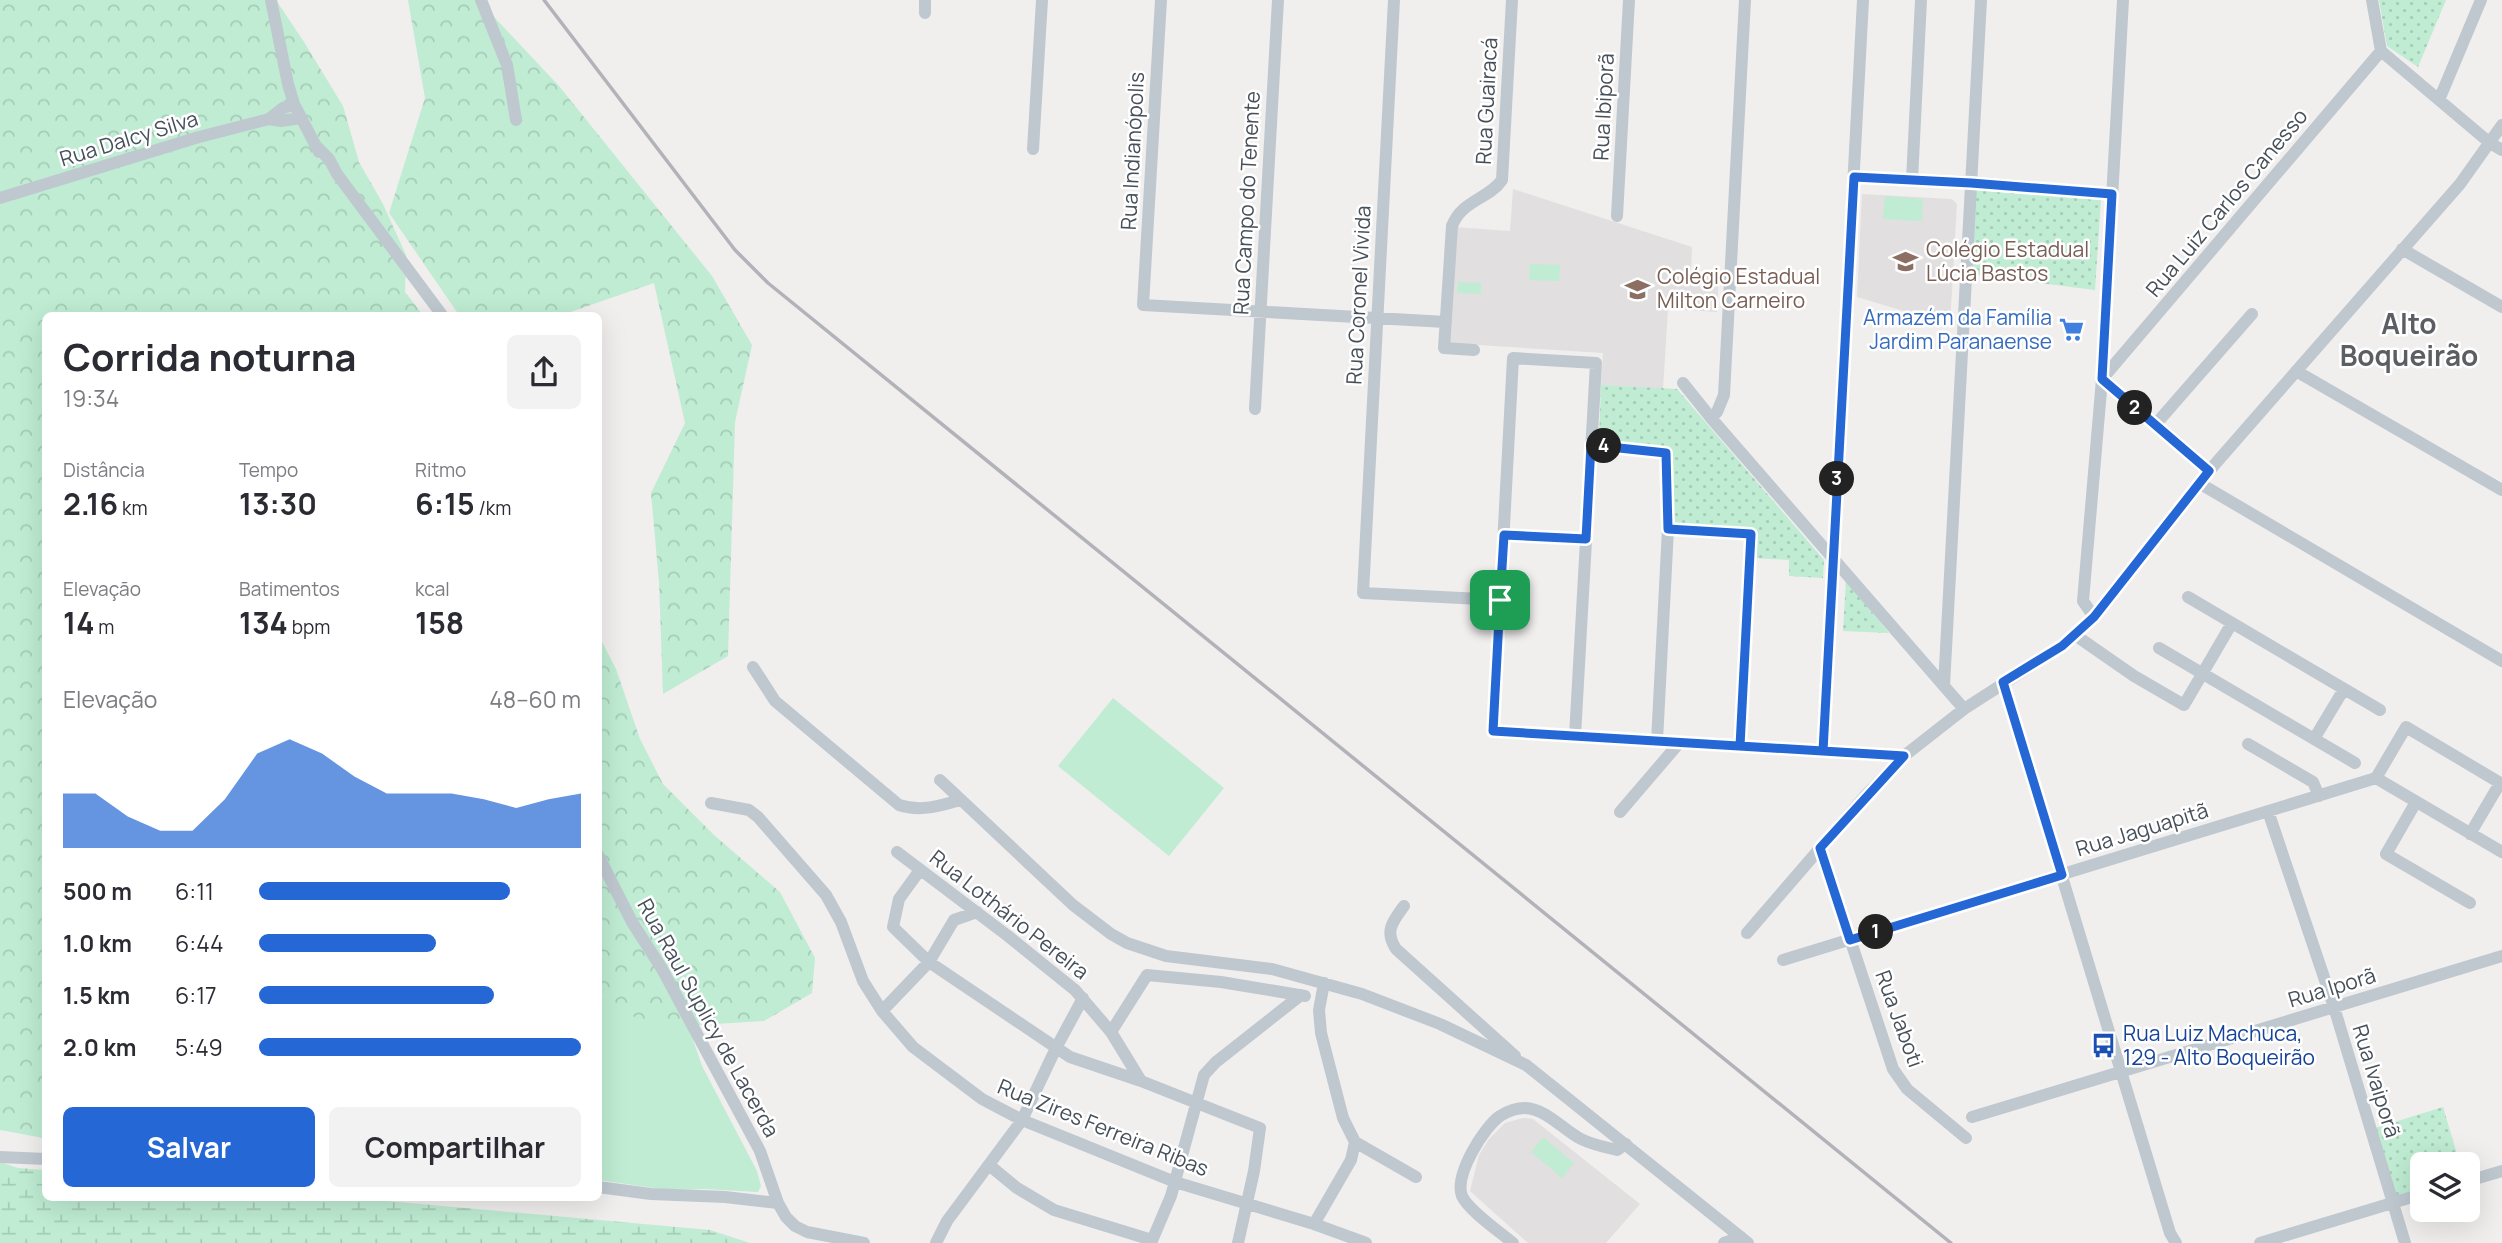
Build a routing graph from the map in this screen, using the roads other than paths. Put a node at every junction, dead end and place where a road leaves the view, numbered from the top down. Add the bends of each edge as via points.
1 (271, 0) edge
2 (481, 0) edge
3 (1042, 0) edge
4 (1161, 0) edge
5 (1278, 0) edge
6 (1394, 0) edge
7 (1512, 0) edge
8 (1629, 0) edge
9 (1745, 0) edge
10 (1863, 0) edge
11 (1921, 0) edge
12 (1980, 0) edge
13 (2123, 0) edge
14 (2372, 0) edge
15 (2481, 0) edge
16 (2381, 51) junction
17 (293, 98) junction
18 (2439, 100) junction
19 (301, 118) junction
20 (269, 119) junction
21 (516, 121) dead end
22 (2502, 125) edge
23 (2490, 143) junction
24 (1033, 149) dead end
25 (2502, 150) edge
26 (1854, 177) junction
27 (1912, 180) junction
28 (1971, 183) junction
29 (2112, 194) junction
30 (0, 198) edge
31 (1617, 216) dead end
32 (2402, 250) junction
33 (2502, 307) edge
34 (440, 312) edge
35 (1261, 312) junction
36 (2252, 314) dead end
37 (1377, 318) junction
38 (1446, 322) junction
39 (1474, 350) dead end
40 (2296, 371) junction
41 (2102, 379) junction
42 (1683, 383) dead end
43 (1255, 409) dead end
44 (1711, 418) junction
45 (2155, 425) junction
46 (1591, 445) junction
47 (2209, 471) junction
48 (2199, 483) junction
49 (2502, 490) edge
50 (1668, 529) junction
51 (1504, 535) junction
52 (1586, 539) junction
53 (1833, 558) junction
54 (2188, 597) dead end
55 (1500, 600) junction
56 (2094, 617) junction
57 (2232, 623) junction
58 (2075, 635) junction
59 (2159, 648) dead end
60 (2502, 661) edge
61 (753, 667) dead end
62 (2203, 673) junction
63 (2003, 682) junction
64 (1944, 685) junction
65 (2344, 689) junction
66 (1964, 709) junction
67 (2380, 710) dead end
68 (1575, 736) junction
69 (2314, 739) junction
70 (1657, 741) junction
71 (1680, 743) junction
72 (2248, 744) dead end
73 (1740, 746) junction
74 (1823, 751) junction
75 (1904, 756) junction
76 (2355, 763) dead end
77 (2376, 778) junction
78 (940, 780) dead end
79 (2501, 783) edge
80 (2319, 796) junction
81 (960, 800) junction
82 (2416, 802) junction
83 (711, 803) dead end
84 (2268, 811) junction
85 (1620, 812) dead end
86 (2470, 834) junction
87 (1820, 848) junction
88 (897, 852) dead end
89 (2502, 852) edge
90 (602, 863) edge
91 (920, 870) junction
92 (2062, 875) junction
93 (2470, 903) dead end
94 (1404, 906) dead end
95 (977, 912) junction
96 (1747, 933) dead end
97 (1850, 940) junction
98 (2502, 956) edge
99 (1783, 960) dead end
100 (929, 962) junction
101 (1324, 983) junction
102 (1301, 995) junction
103 (1083, 998) junction
104 (1320, 998) junction
105 (2334, 1007) junction
106 (882, 1011) junction
107 (1111, 1032) junction
108 (1056, 1048) junction
109 (1526, 1065) junction
110 (2121, 1072) junction
111 (1141, 1081) junction
112 (1194, 1103) junction
113 (1972, 1117) dead end
114 (1022, 1120) junction
115 (1966, 1138) dead end
116 (1355, 1142) junction
117 (1626, 1144) junction
118 (0, 1157) edge
119 (42, 1159) edge
120 (989, 1165) junction
121 (2502, 1171) edge
122 (1416, 1177) dead end
123 (2480, 1177) edge
124 (1175, 1182) junction
125 (602, 1188) edge
126 (2410, 1198) edge
127 (778, 1203) junction
128 (2393, 1203) junction
129 (1247, 1204) junction
130 (1314, 1224) junction
131 (1745, 1240) edge
132 (1152, 1242) edge
133 (864, 1243) edge
134 (936, 1243) edge
135 (1238, 1243) edge
136 (1366, 1243) edge
137 (1513, 1243) edge
138 (1724, 1243) edge
139 (2176, 1243) edge
140 (2259, 1243) edge
141 (2404, 1243) edge

1 - 17 street via 284,60 293,76
2 - 21 street via 510,76
3 - 24 street
4 - 35 street, Rua Indianópolis via 1143,305
5 - 35 street, Rua Campo do Tenente
6 - 37 street, Rua Coronel Vivida
7 - 38 street, Rua Guairacá via 1502,180 1454,221
8 - 31 street, Rua Ibiporã
9 - 44 street via 1724,395
10 - 26 street
11 - 27 street
12 - 28 street
13 - 29 street
14 - 16 street
15 - 18 street
16 - 18 street
16 - 41 street, Rua Luiz Carlos Canesso
17 - 19 street
17 - 20 street, Rua Dalcy Silva
18 - 23 street
19 - 20 street, Rua Dalcy Silva
19 - 34 street via 316,146
20 - 30 street, Rua Dalcy Silva
22 - 23 street
23 - 25 street
23 - 32 street
26 - 27 street
26 - 53 street
27 - 28 street
28 - 29 street
28 - 64 street
29 - 41 street
32 - 33 street
32 - 40 street
35 - 37 street
35 - 43 street, Rua Campo do Tenente
36 - 45 street
37 - 38 street
37 - 55 street, Rua Coronel Vivida via 1363,593
38 - 39 street, Rua Guairacá via 1444,348
40 - 47 street
40 - 49 street
41 - 45 street
41 - 56 street via 2083,601
42 - 44 street
44 - 53 street
45 - 47 street
46 - 50 street via 1666,453
46 - 51 street via 1596,363 1513,358
46 - 52 street
47 - 48 street
48 - 56 street
48 - 60 street
50 - 70 street
50 - 73 street via 1751,534
51 - 52 street
51 - 55 street
52 - 68 street
53 - 64 street
53 - 74 street
54 - 57 street
55 - 68 street via 1493,731
56 - 58 street
57 - 62 street
57 - 65 street
58 - 62 street via 2184,705
58 - 63 street
59 - 62 street
61 - 81 street via 775,701 900,805 921,809
62 - 69 street
63 - 66 street
63 - 92 street
64 - 66 street
65 - 67 street
65 - 69 street
66 - 75 street
68 - 70 street
69 - 76 street
70 - 71 street
71 - 73 street
71 - 85 street
72 - 80 street via 2313,782
73 - 74 street
74 - 75 street
75 - 87 street
77 - 79 street via 2406,727
77 - 80 street, Rua Jaguapitã
77 - 82 street
78 - 81 street
79 - 86 street
80 - 84 street, Rua Jaguapitã
81 - 101 street via 1079,910 1127,943 1186,960 1272,969
82 - 86 street
82 - 93 street via 2386,854
83 - 106 street, Rua Zires Ferreira Ribas via 749,810 818,884
84 - 92 street, Rua Jaguapitã
84 - 105 street, Rua Ivaiporã
86 - 89 street
87 - 96 street
87 - 97 street, Rua Jaboti
88 - 91 street, Rua Lothário Pereira
90 - 127 street, Rua Raul Suplicy de Lacerda via 760,1151
91 - 95 street, Rua Lothário Pereira
91 - 100 street via 899,899 893,927
92 - 97 street, Rua Jaguapitã
92 - 110 street
94 - 109 street via 1390,929 1396,949
95 - 100 street via 954,920
95 - 103 street, Rua Lothário Pereira
97 - 99 street, Rua Jaguapitã
97 - 115 street, Rua Jaboti via 1898,1079
98 - 105 street, Rua Iporã
100 - 106 street
100 - 108 street
101 - 104 street
101 - 109 street via 1417,1014
102 - 104 street
102 - 107 street via 1147,975
102 - 112 street via 1209,1069
103 - 107 street, Rua Lothário Pereira
103 - 108 street
104 - 116 street via 1321,1032 1343,1118
105 - 110 street, Rua Iporã
105 - 128 street, Rua Ivaiporã
106 - 114 street, Rua Zires Ferreira Ribas via 936,1066
107 - 111 street, Rua Lothário Pereira
108 - 111 street
108 - 114 street
109 - 117 street
110 - 113 street, Rua Iporã
110 - 139 street
111 - 112 street
112 - 124 street
112 - 129 street via 1260,1128
114 - 120 street
114 - 124 street, Rua Zires Ferreira Ribas
116 - 122 street
116 - 130 street via 1351,1160
117 - 131 street
117 - 137 street via 1617,1150 1591,1143 1532,1109 1499,1116 1473,1151 1461,1189 1467,1203
118 - 119 street
120 - 132 street via 1054,1210
120 - 134 street
121 - 123 street
124 - 129 street, Rua Zires Ferreira Ribas
124 - 132 street
125 - 127 street
126 - 128 street
127 - 133 street via 795,1226 807,1232
128 - 140 street
128 - 141 street, Rua Ivaiporã
129 - 130 street, Rua Zires Ferreira Ribas
129 - 135 street
130 - 136 street, Rua Zires Ferreira Ribas
131 - 138 street

